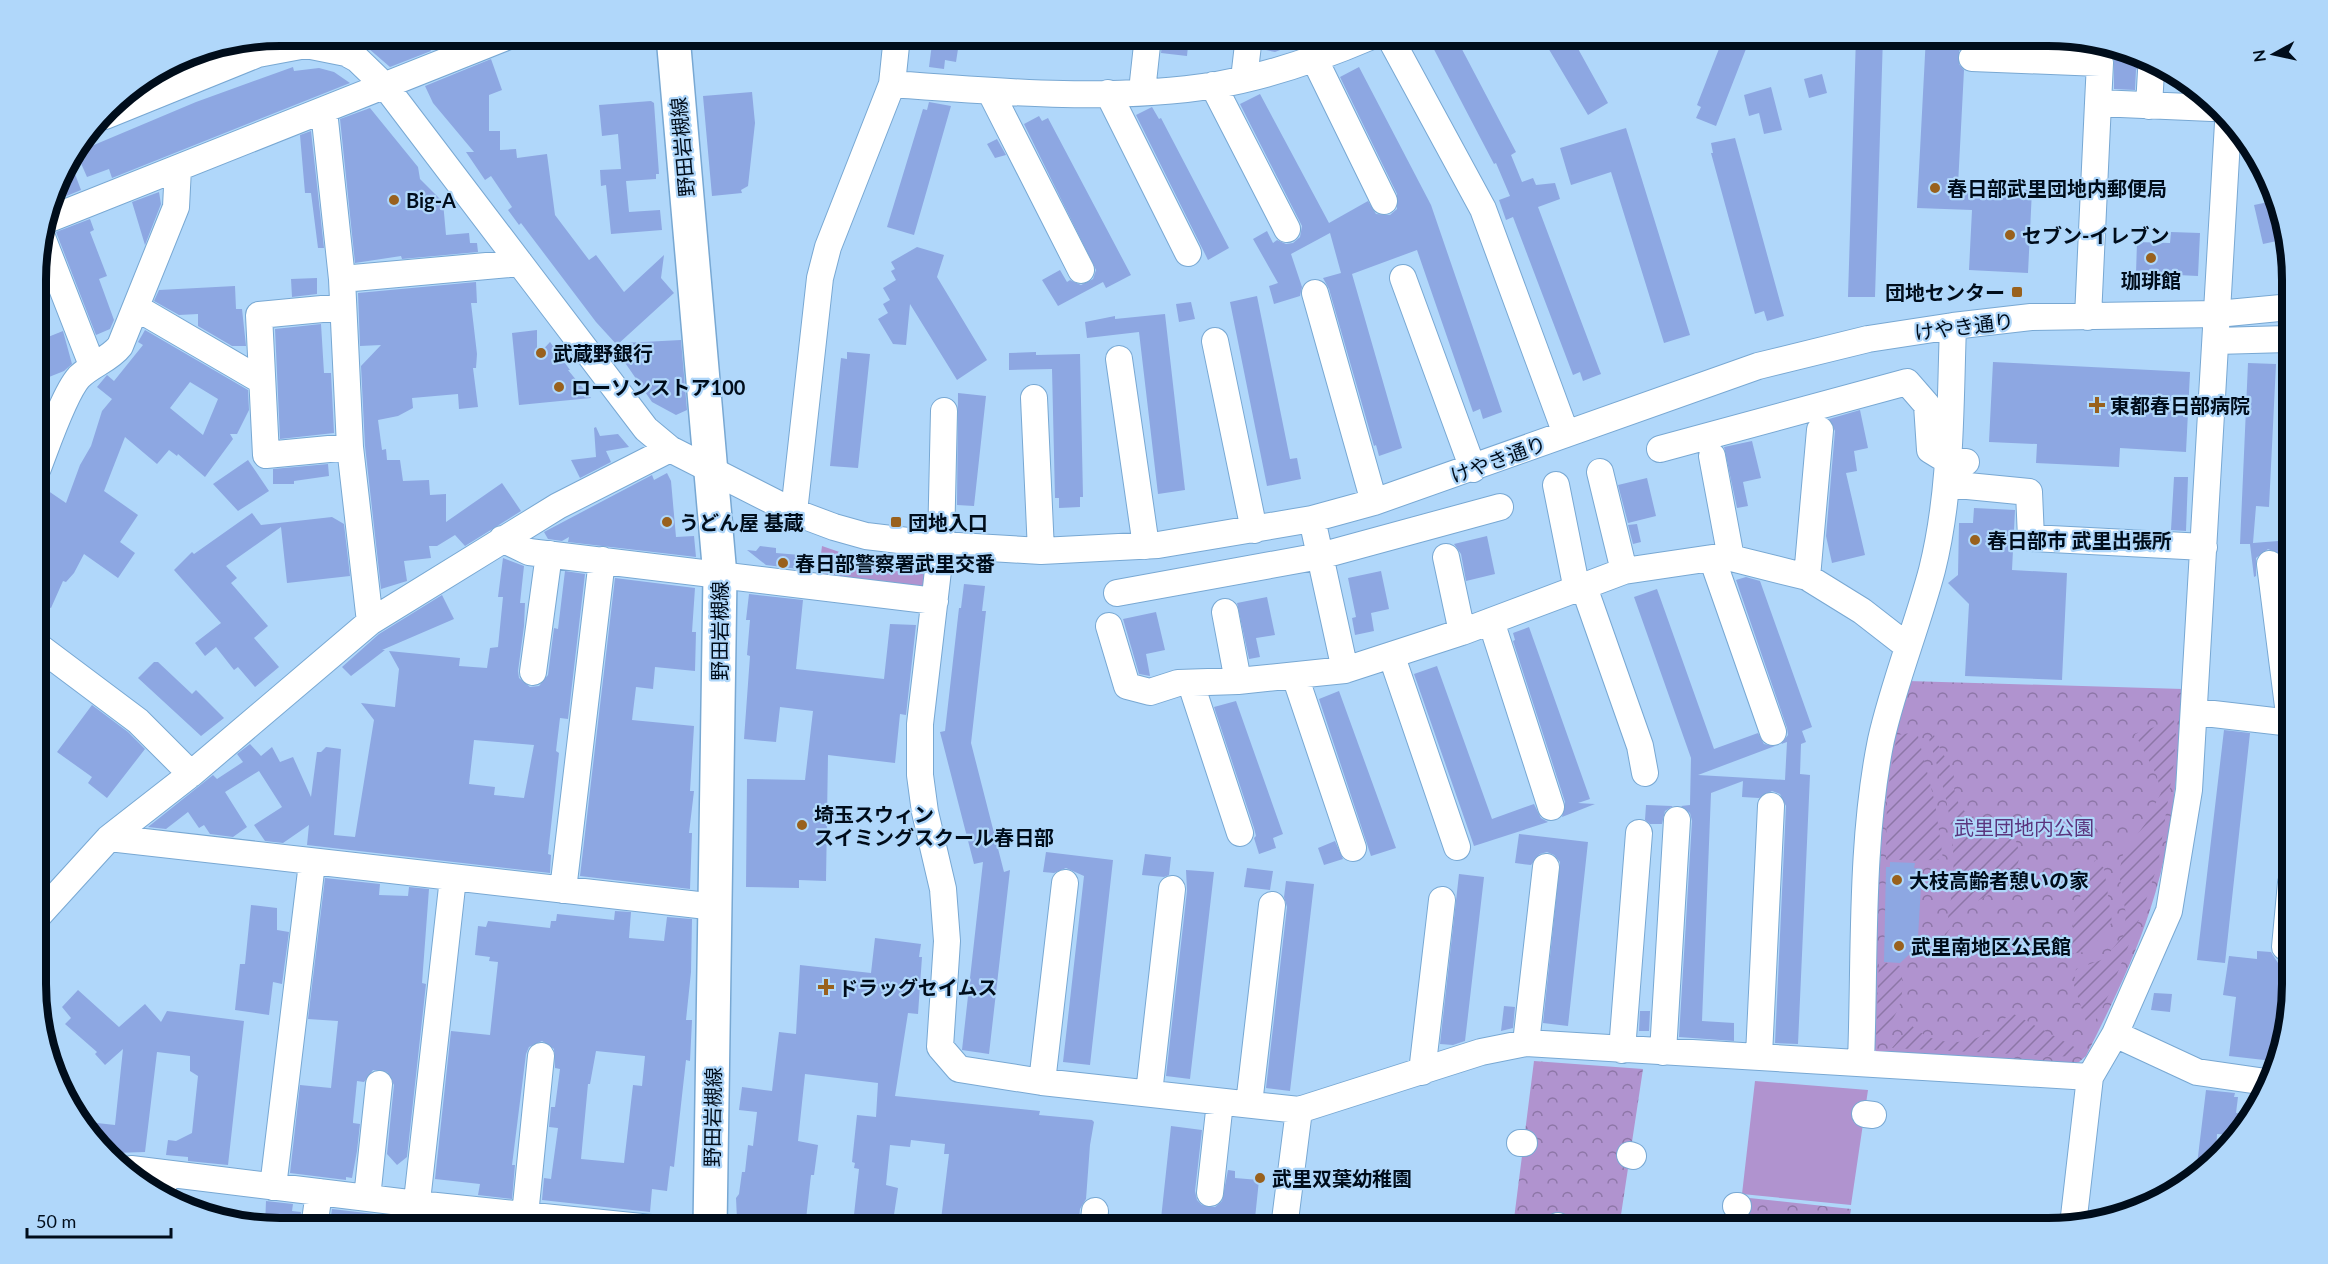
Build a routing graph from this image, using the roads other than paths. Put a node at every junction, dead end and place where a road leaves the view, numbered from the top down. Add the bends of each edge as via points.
1 (301, 46) edge
2 (311, 46) edge
3 (485, 46) edge
4 (674, 46) edge
5 (896, 46) edge
6 (1147, 46) edge
7 (1248, 46) edge
8 (1342, 46) edge
9 (1394, 46) edge
10 (1314, 58) junction
11 (1972, 58) dead end
12 (2151, 71) dead end
13 (1245, 79) junction
14 (892, 84) junction
15 (1213, 85) junction
16 (386, 87) junction
17 (1142, 91) junction
18 (990, 92) junction
19 (1108, 93) junction
20 (2098, 103) junction
21 (2137, 104) junction
22 (121, 109) edge
23 (324, 111) junction
24 (2205, 115) edge
25 (2228, 131) edge
26 (178, 168) junction
27 (1384, 201) dead end
28 (55, 217) edge
29 (1287, 229) dead end
30 (1188, 253) dead end
31 (49, 254) edge
32 (520, 263) junction
33 (1081, 270) dead end
34 (2102, 275) dead end
35 (1403, 278) dead end
36 (342, 279) junction
37 (1315, 293) dead end
38 (343, 307) junction
39 (137, 308) junction
40 (2282, 308) edge
41 (2217, 314) junction
42 (2094, 316) junction
43 (1953, 326) junction
44 (2282, 339) edge
45 (1215, 341) dead end
46 (2216, 341) junction
47 (1119, 359) dead end
48 (92, 365) junction
49 (262, 381) junction
50 (1034, 398) dead end
51 (944, 411) dead end
52 (1820, 430) dead end
53 (1566, 434) junction
54 (350, 447) junction
55 (670, 449) junction
56 (1660, 449) dead end
57 (46, 450) edge
58 (1712, 456) dead end
59 (711, 469) junction
60 (1473, 469) junction
61 (1954, 469) junction
62 (1600, 472) dead end
63 (1556, 485) dead end
64 (1374, 502) junction
65 (1500, 507) dead end
66 (794, 512) junction
67 (1312, 519) junction
68 (1254, 530) junction
69 (502, 539) junction
70 (941, 546) junction
71 (1146, 546) junction
72 (2204, 547) junction
73 (1041, 551) junction
74 (549, 554) junction
75 (1320, 556) junction
76 (1446, 557) dead end
77 (1721, 558) junction
78 (602, 560) junction
79 (2270, 564) dead end
80 (1624, 571) junction
81 (720, 576) junction
82 (1807, 577) junction
83 (1581, 588) junction
84 (1117, 593) dead end
85 (935, 601) junction
86 (1225, 612) dead end
87 (1491, 621) junction
88 (370, 622) junction
89 (1109, 626) dead end
90 (1462, 632) junction
91 (1907, 646) junction
92 (46, 652) edge
93 (2282, 654) edge
94 (1392, 657) junction
95 (1345, 670) junction
96 (533, 672) dead end
97 (1295, 676) junction
98 (1238, 681) junction
99 (1191, 684) junction
100 (2196, 712) junction
101 (2282, 721) edge
102 (1773, 732) dead end
103 (1645, 773) dead end
104 (191, 774) junction
105 (1771, 806) dead end
106 (1551, 807) dead end
107 (1677, 820) dead end
108 (1240, 833) dead end
109 (1639, 834) dead end
110 (109, 838) junction
111 (1457, 847) dead end
112 (1353, 848) dead end
113 (312, 863) junction
114 (1546, 867) dead end
115 (453, 878) junction
116 (1065, 883) dead end
117 (1172, 889) dead end
118 (563, 890) junction
119 (1442, 900) dead end
120 (1272, 905) dead end
121 (46, 907) edge
122 (716, 908) junction
123 (2115, 1034) junction
124 (1526, 1044) junction
125 (1622, 1050) junction
126 (1663, 1052) junction
127 (1759, 1055) junction
128 (541, 1056) dead end
129 (1861, 1062) junction
130 (1422, 1072) junction
131 (2090, 1077) junction
132 (2260, 1081) edge
133 (1042, 1082) junction
134 (379, 1084) dead end
135 (1149, 1093) junction
136 (1220, 1102) junction
137 (1249, 1104) junction
138 (1299, 1110) junction
139 (163, 1185) edge
140 (273, 1187) junction
141 (320, 1192) junction
142 (1210, 1193) dead end
143 (367, 1198) junction
144 (525, 1215) junction
145 (416, 1216) edge
146 (2074, 1216) edge
147 (316, 1218) edge
148 (554, 1218) edge
149 (710, 1218) edge
150 (1285, 1218) edge

1 - 22 street, けやき通り via 258,54
2 - 16 street, けやき通り via 357,59
3 - 16 street
4 - 59 main road, 野田岩槻線
5 - 14 street
6 - 17 street
7 - 13 street
8 - 10 street
9 - 53 street via 1483,209
10 - 13 street
10 - 27 street
11 - 20 street via 2100,63
12 - 21 street
13 - 15 street
14 - 18 street
14 - 66 street via 828,247 820,278
15 - 17 street
15 - 29 street
16 - 23 street
16 - 32 street, けやき通り
17 - 19 street
18 - 19 street
18 - 33 street
19 - 30 street
20 - 21 street
20 - 42 street
21 - 24 street via 2174,105
23 - 26 street
23 - 36 street
25 - 41 street
26 - 28 street
26 - 39 street via 176,207
31 - 48 street
32 - 36 street
32 - 55 street, けやき通り via 646,429
34 - 42 street
35 - 60 street
36 - 38 street
37 - 64 street
38 - 49 street via 259,315
38 - 54 street
39 - 48 street via 113,355
39 - 49 street
40 - 41 street, けやき通り
41 - 42 street, けやき通り
41 - 46 street
42 - 43 street, けやき通り
43 - 53 street, けやき通り via 1868,339 1758,366
43 - 61 street
44 - 46 street
45 - 68 street
46 - 72 street via 2199,483
47 - 71 street
48 - 57 street via 77,380
49 - 54 street via 266,455
50 - 73 street
51 - 70 street
52 - 82 street
53 - 60 street, けやき通り
54 - 88 street
55 - 59 street, けやき通り
55 - 69 street
56 - 61 street via 1907,382 1927,405 1930,450
58 - 77 street
59 - 66 street, けやき通り
59 - 81 main road, 野田岩槻線
60 - 64 street, けやき通り
61 - 72 street via 2029,492 2031,538
61 - 91 street via 1932,570
62 - 80 street
63 - 83 street
64 - 67 street, けやき通り
65 - 75 street
66 - 70 street, けやき通り via 866,536
67 - 68 street, けやき通り
67 - 75 street
68 - 71 street, けやき通り
69 - 74 street via 529,552
69 - 88 street
70 - 73 street, けやき通り
70 - 85 street
71 - 73 street, けやき通り
72 - 100 street
74 - 78 street
74 - 96 street
75 - 84 street
75 - 95 street
76 - 90 street
77 - 80 street
77 - 82 street
77 - 102 street
78 - 81 street
78 - 118 street
79 - 93 street
80 - 83 street
81 - 85 street
81 - 122 main road, 野田岩槻線
82 - 91 street via 1862,611
83 - 87 street
83 - 103 street via 1640,746
85 - 133 street via 921,724 920,775 944,899 947,941 940,1047 958,1069
86 - 98 street
87 - 90 street
87 - 106 street
88 - 104 street
89 - 99 street via 1127,686 1150,692 1178,683
90 - 94 street
91 - 129 street via 1881,740 1869,820
92 - 104 street via 138,721
94 - 95 street
94 - 111 street
95 - 97 street
97 - 98 street
97 - 112 street
98 - 99 street
99 - 108 street
100 - 101 street
100 - 123 street via 2189,790 2169,911
104 - 110 street
105 - 127 street
107 - 126 street
109 - 125 street
110 - 113 street
110 - 121 street
113 - 115 street
113 - 140 street
114 - 124 street
115 - 118 street
115 - 145 street
116 - 133 street
117 - 135 street
118 - 122 street
119 - 130 street
120 - 137 street
122 - 149 main road, 野田岩槻線
123 - 131 street
123 - 132 street via 2197,1072
124 - 125 street via 1584,1056
124 - 130 street via 1481,1052
125 - 126 street
126 - 127 street
127 - 129 street
128 - 144 street
129 - 131 street
130 - 138 street
131 - 146 street
133 - 135 street
134 - 143 street
135 - 136 street
136 - 137 street
136 - 142 street
137 - 138 street
138 - 150 street
139 - 140 street
140 - 141 street
141 - 143 street
141 - 147 street
143 - 145 street
144 - 145 street
144 - 148 street

